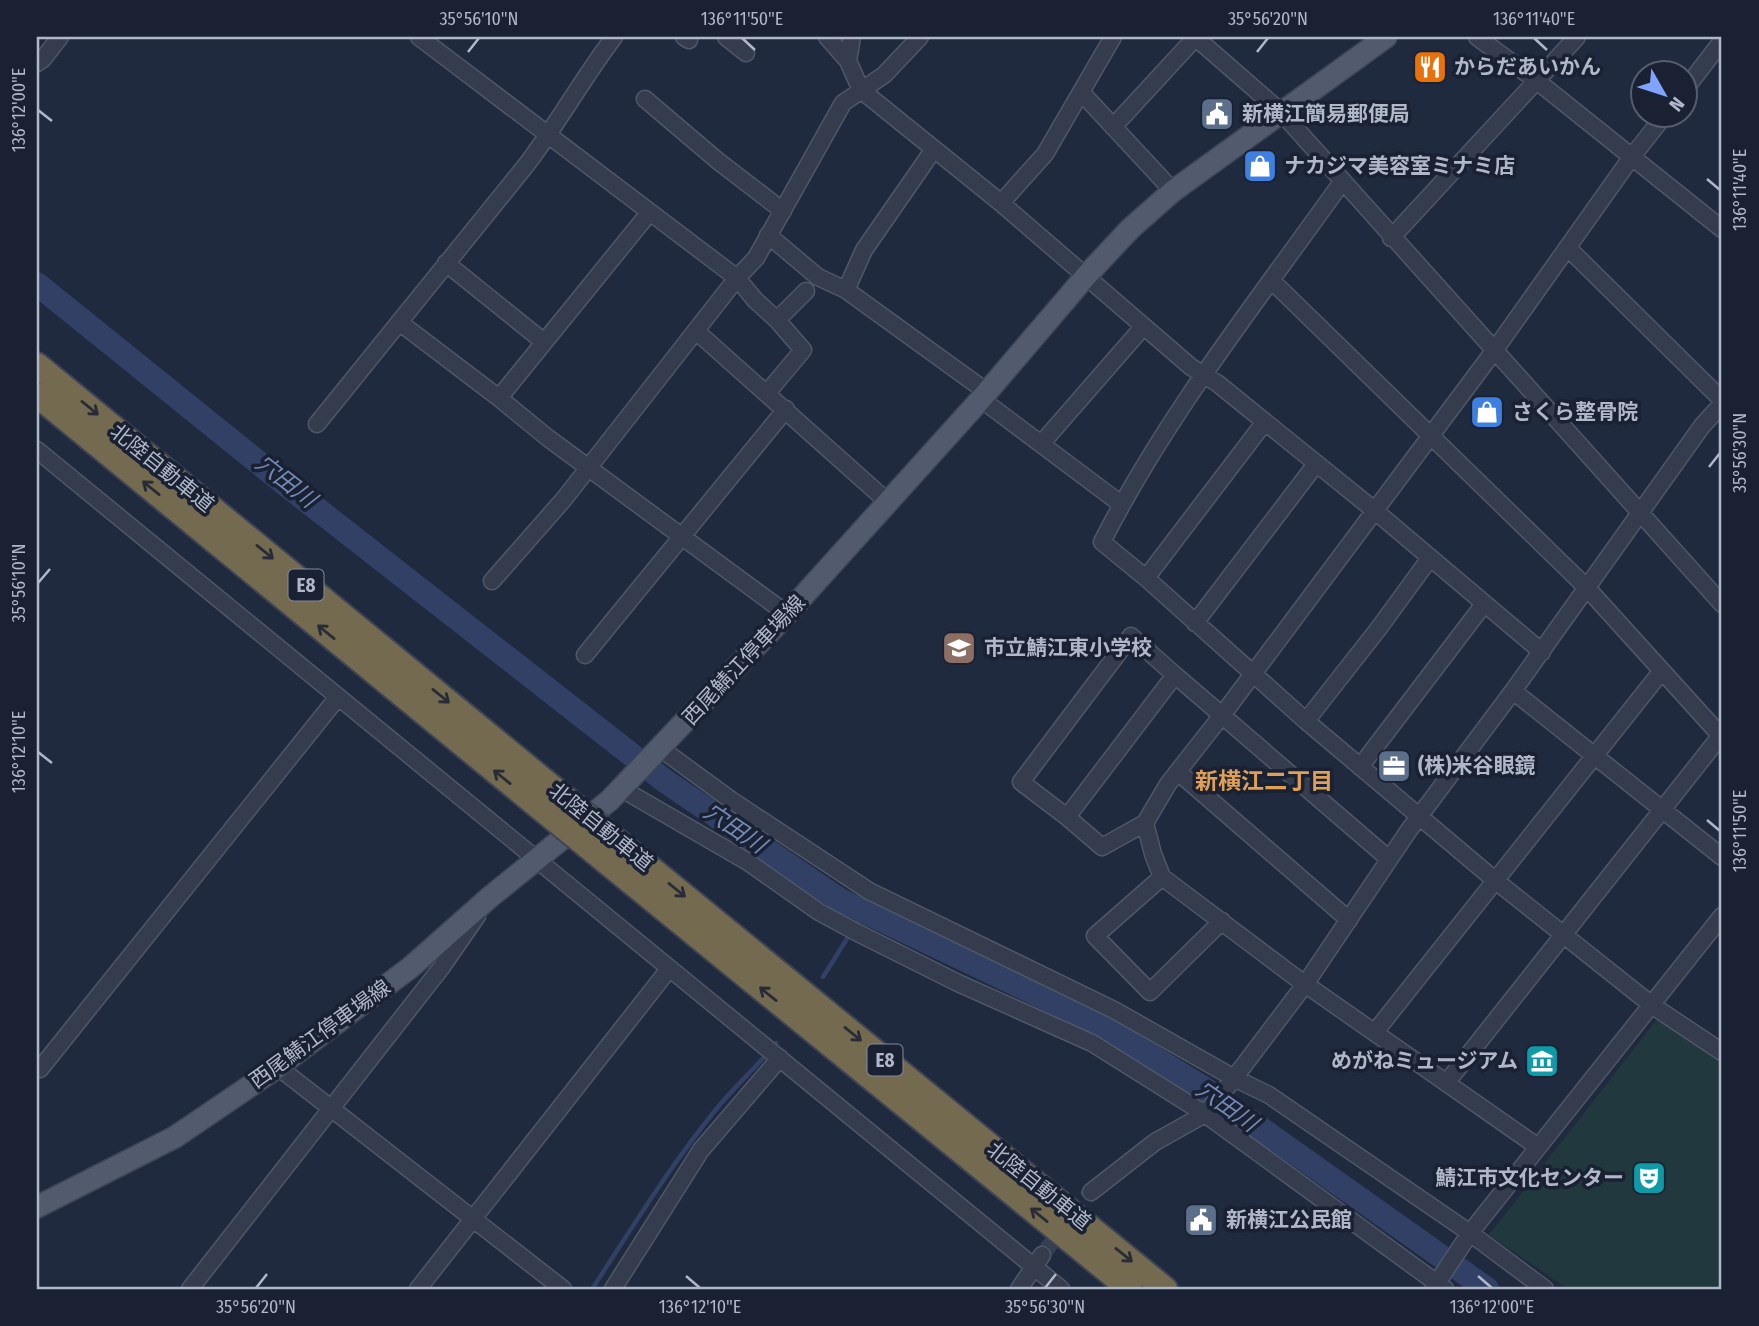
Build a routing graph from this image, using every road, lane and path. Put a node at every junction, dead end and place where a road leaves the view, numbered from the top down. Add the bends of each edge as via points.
1 (60, 37) edge
2 (419, 37) edge
3 (614, 37) edge
4 (726, 37) edge
5 (827, 37) edge
6 (852, 37) edge
7 (920, 37) edge
8 (1113, 37) edge
9 (1195, 37) edge
10 (1386, 37) edge
11 (1477, 37) edge
12 (1577, 37) edge
13 (1722, 41) edge
14 (746, 53) dead end
15 (848, 61) junction
16 (37, 63) edge
17 (1700, 69) edge
18 (1537, 81) junction
19 (861, 90) junction
20 (1080, 92) junction
21 (645, 99) dead end
22 (1281, 112) junction
23 (1114, 127) junction
24 (1653, 130) edge
25 (548, 136) junction
26 (934, 149) junction
27 (1631, 158) junction
28 (1342, 182) junction
29 (1173, 191) junction
30 (1001, 203) junction
31 (783, 211) junction
32 (649, 213) junction
33 (1721, 225) edge
34 (768, 235) junction
35 (1391, 238) junction
36 (1568, 248) junction
37 (446, 263) junction
38 (1086, 276) junction
39 (737, 278) junction
40 (1272, 281) junction
41 (846, 290) junction
42 (806, 291) dead end
43 (777, 320) junction
44 (399, 322) junction
45 (1143, 327) junction
46 (696, 331) junction
47 (544, 342) junction
48 (1494, 351) junction
49 (37, 365) edge
50 (1203, 375) junction
51 (767, 393) junction
52 (37, 395) edge
53 (984, 396) junction
54 (499, 398) junction
55 (1722, 402) edge
56 (786, 410) junction
57 (1264, 422) junction
58 (317, 424) dead end
59 (1430, 434) junction
60 (1041, 444) junction
61 (37, 450) edge
62 (1316, 464) junction
63 (588, 466) junction
64 (889, 503) junction
65 (1121, 504) junction
66 (1374, 510) junction
67 (1641, 513) junction
68 (682, 537) junction
69 (1430, 558) junction
70 (1146, 578) junction
71 (492, 581) dead end
72 (1587, 589) junction
73 (1484, 604) junction
74 (1722, 604) edge
75 (788, 614) junction
76 (1195, 623) junction
77 (1542, 652) junction
78 (585, 655) dead end
79 (1252, 672) junction
80 (1661, 672) junction
81 (1175, 675) junction
82 (1513, 691) junction
83 (338, 697) junction
84 (1223, 714) junction
85 (1306, 721) junction
86 (1721, 735) edge
87 (657, 750) junction
88 (1596, 755) junction
89 (1360, 767) junction
90 (1178, 772) junction
91 (627, 784) junction
92 (1663, 810) junction
93 (565, 813) junction
94 (1067, 817) junction
95 (1419, 818) junction
96 (1145, 823) junction
97 (596, 839) junction
98 (1722, 857) edge
99 (1389, 859) junction
100 (536, 861) junction
101 (1163, 877) junction
102 (1496, 881) junction
103 (490, 897) junction
104 (1722, 916) edge
105 (1222, 920) junction
106 (1349, 920) junction
107 (1563, 935) junction
108 (669, 970) junction
109 (1306, 983) junction
110 (1653, 1006) junction
111 (1375, 1032) junction
112 (1722, 1052) edge
113 (780, 1058) junction
114 (37, 1067) edge
115 (278, 1067) junction
116 (1233, 1080) junction
117 (1447, 1082) junction
118 (332, 1109) junction
119 (1207, 1112) junction
120 (1538, 1147) junction
121 (1091, 1192) tunnel mouth
122 (37, 1207) edge
123 (473, 1219) junction
124 (1471, 1233) junction
125 (1038, 1261) junction
126 (1438, 1287) edge
127 (190, 1289) edge
128 (418, 1289) edge
129 (563, 1289) edge
130 (613, 1289) edge
131 (1020, 1289) edge
132 (1061, 1289) edge
133 (1130, 1289) edge
134 (1165, 1289) edge
135 (1545, 1289) edge

1 - 16 street
2 - 25 street
3 - 25 street
4 - 14 street
5 - 15 street
6 - 15 street
7 - 19 street via 884,75
8 - 20 street
9 - 22 street
9 - 23 street
10 - 22 main road, 西尾鯖江停車場線
11 - 18 street
12 - 18 street
13 - 17 street
15 - 19 street
18 - 27 street
18 - 35 street
19 - 26 street
19 - 31 street via 843,103
20 - 23 street
20 - 30 street via 1045,154
21 - 31 street
22 - 28 street
22 - 29 main road, 西尾鯖江停車場線
23 - 29 street
24 - 27 street
25 - 32 street
25 - 37 street
26 - 30 street
26 - 41 street via 864,250
27 - 33 street
27 - 36 street
28 - 35 street
28 - 40 street
29 - 38 main road, 西尾鯖江停車場線
30 - 38 street
31 - 34 street
32 - 39 street
32 - 47 street
34 - 39 street via 756,258
34 - 41 street via 818,277
35 - 48 street
36 - 48 street
36 - 55 street
37 - 44 street
37 - 47 street
38 - 45 street
38 - 53 main road, 西尾鯖江停車場線
39 - 43 street
39 - 46 street
40 - 50 street
40 - 59 street
41 - 53 street
42 - 43 street
43 - 51 street via 803,350
44 - 54 street
44 - 58 street
45 - 50 street
45 - 60 street
46 - 51 street
46 - 63 street
47 - 54 street
48 - 59 street
48 - 67 street
49 -> 93 highway, 北陸自動車道 / E8
50 - 57 street
50 - 65 street
51 - 56 street
93 -> 52 highway, 北陸自動車道 / E8
53 - 60 street
53 - 64 main road, 西尾鯖江停車場線
54 - 63 street
55 - 67 street
56 - 64 street
56 - 68 street
57 - 62 street
57 - 70 street
59 - 66 street
59 - 72 street
60 - 65 street
61 - 83 street
62 - 66 street
62 - 76 street
63 - 68 street
63 - 71 street
64 - 75 main road, 西尾鯖江停車場線
65 - 70 street via 1102,542
66 - 69 street
66 - 79 street
67 - 72 street
67 - 74 street
68 - 75 street
68 - 78 street
69 - 73 street
69 - 85 street
70 - 76 street
72 - 77 street
72 - 80 street
73 - 77 street
73 - 89 street
75 - 87 main road, 西尾鯖江停車場線
76 - 79 street
77 - 82 street
79 - 84 street
79 - 85 street
80 - 86 street
80 - 88 street
81 - 84 street
81 - 94 street
81 - 94 street via 1131,636 1021,782
82 - 88 street
82 - 95 street
83 - 100 street
83 - 114 street via 40,1069
84 - 90 street
84 - 99 street
85 - 89 street
86 - 92 street
87 - 91 main road, 西尾鯖江停車場線
87 - 116 street via 869,891 1114,1010
88 - 92 street
88 - 102 street
89 - 95 street
90 - 96 street
90 - 106 street
91 - 100 main road, 西尾鯖江停車場線
91 - 119 street via 820,912 958,983 1092,1043
92 - 98 street
92 - 107 street
93 - 97 highway, 北陸自動車道 / E8, bridge
94 - 96 street via 1102,847
95 - 99 street
95 - 102 street
96 - 101 street
133 -> 97 highway, 北陸自動車道 / E8
97 -> 134 highway, 北陸自動車道 / E8
99 - 106 street
100 - 103 main road, 西尾鯖江停車場線
100 - 108 street
101 - 105 street
101 - 105 street via 1091,932 1150,992
102 - 107 street
102 - 111 street
103 - 115 main road, 西尾鯖江停車場線 via 411,967
103 - 118 street
104 - 110 street
105 - 109 street
106 - 109 street
107 - 110 street
107 - 117 street
108 - 113 street
108 - 123 street
109 - 111 street
109 - 116 street
110 - 112 street
110 - 120 street
111 - 117 street
113 - 125 street
113 - 130 street via 701,1150
115 - 118 street
115 - 122 main road, 西尾鯖江停車場線 via 175,1137
116 - 119 street
116 - 124 street via 1269,1095
117 - 120 street
118 - 123 street
118 - 127 street
119 - 121 street via 1155,1142
119 - 126 street
120 - 124 street
123 - 128 street
123 - 129 street
124 - 126 street
124 - 135 street
125 - 131 street
125 - 132 street

